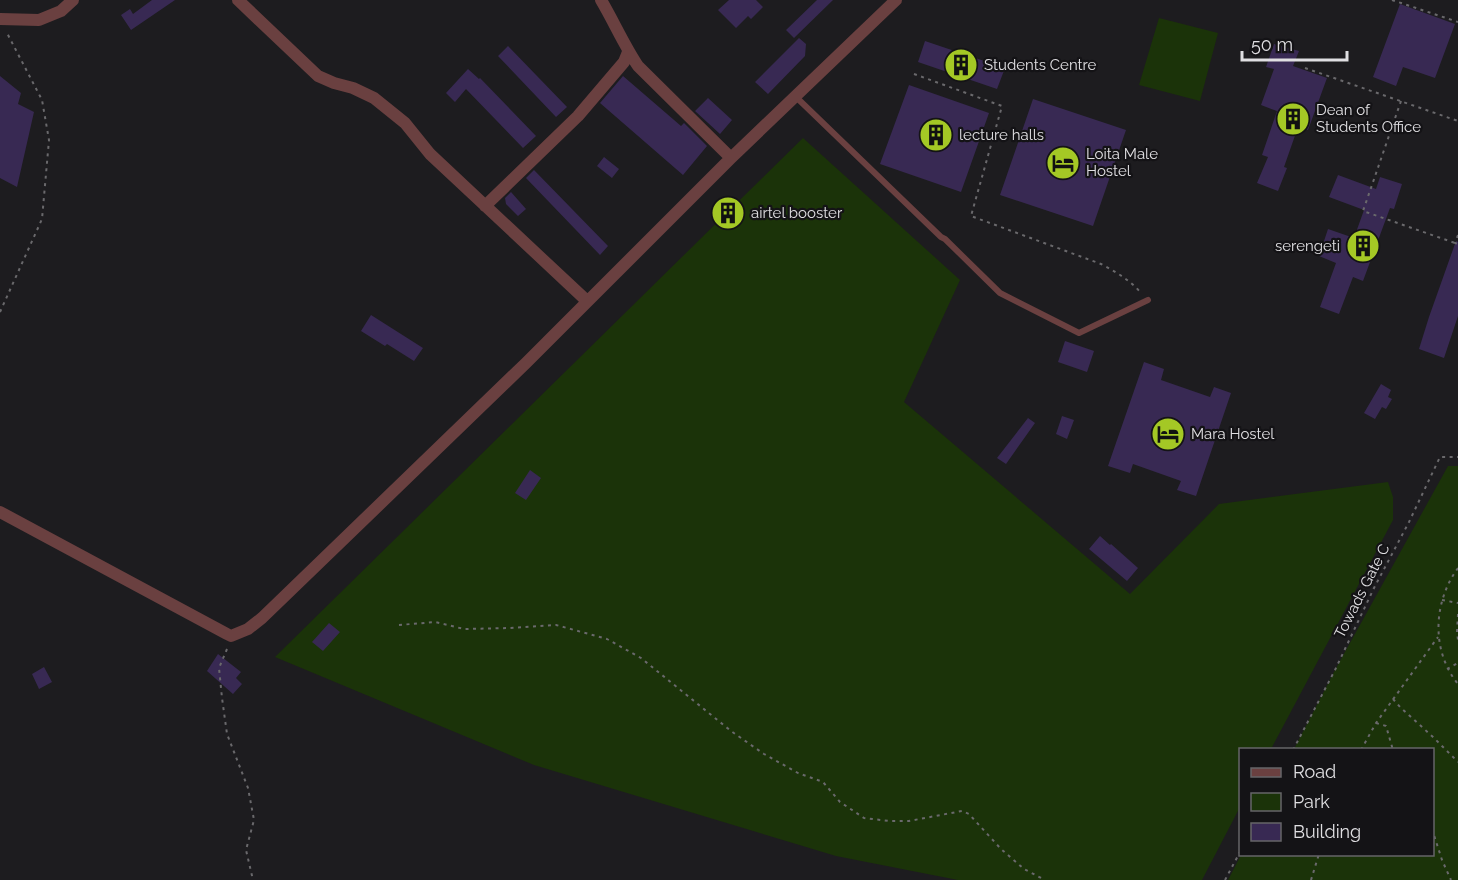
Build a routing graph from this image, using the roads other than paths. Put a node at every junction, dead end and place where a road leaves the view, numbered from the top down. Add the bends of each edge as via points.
1 (73, 0) edge
2 (238, 0) edge
3 (601, 0) edge
4 (896, 0) edge
5 (2, 24) edge
6 (628, 52) junction
7 (795, 97) junction
8 (730, 158) junction
9 (486, 206) junction
10 (1148, 300) road end
11 (587, 302) junction
12 (0, 512) edge

1 - 5 street via 61,12 39,20
2 - 9 street via 318,76 374,98 405,123 430,154
3 - 6 street
4 - 7 street
6 - 8 street
6 - 9 street via 624,62 578,116
7 - 8 street
7 - 10 lane via 1000,293 1079,333
8 - 11 street
9 - 11 street
11 - 12 street via 262,618 231,636

